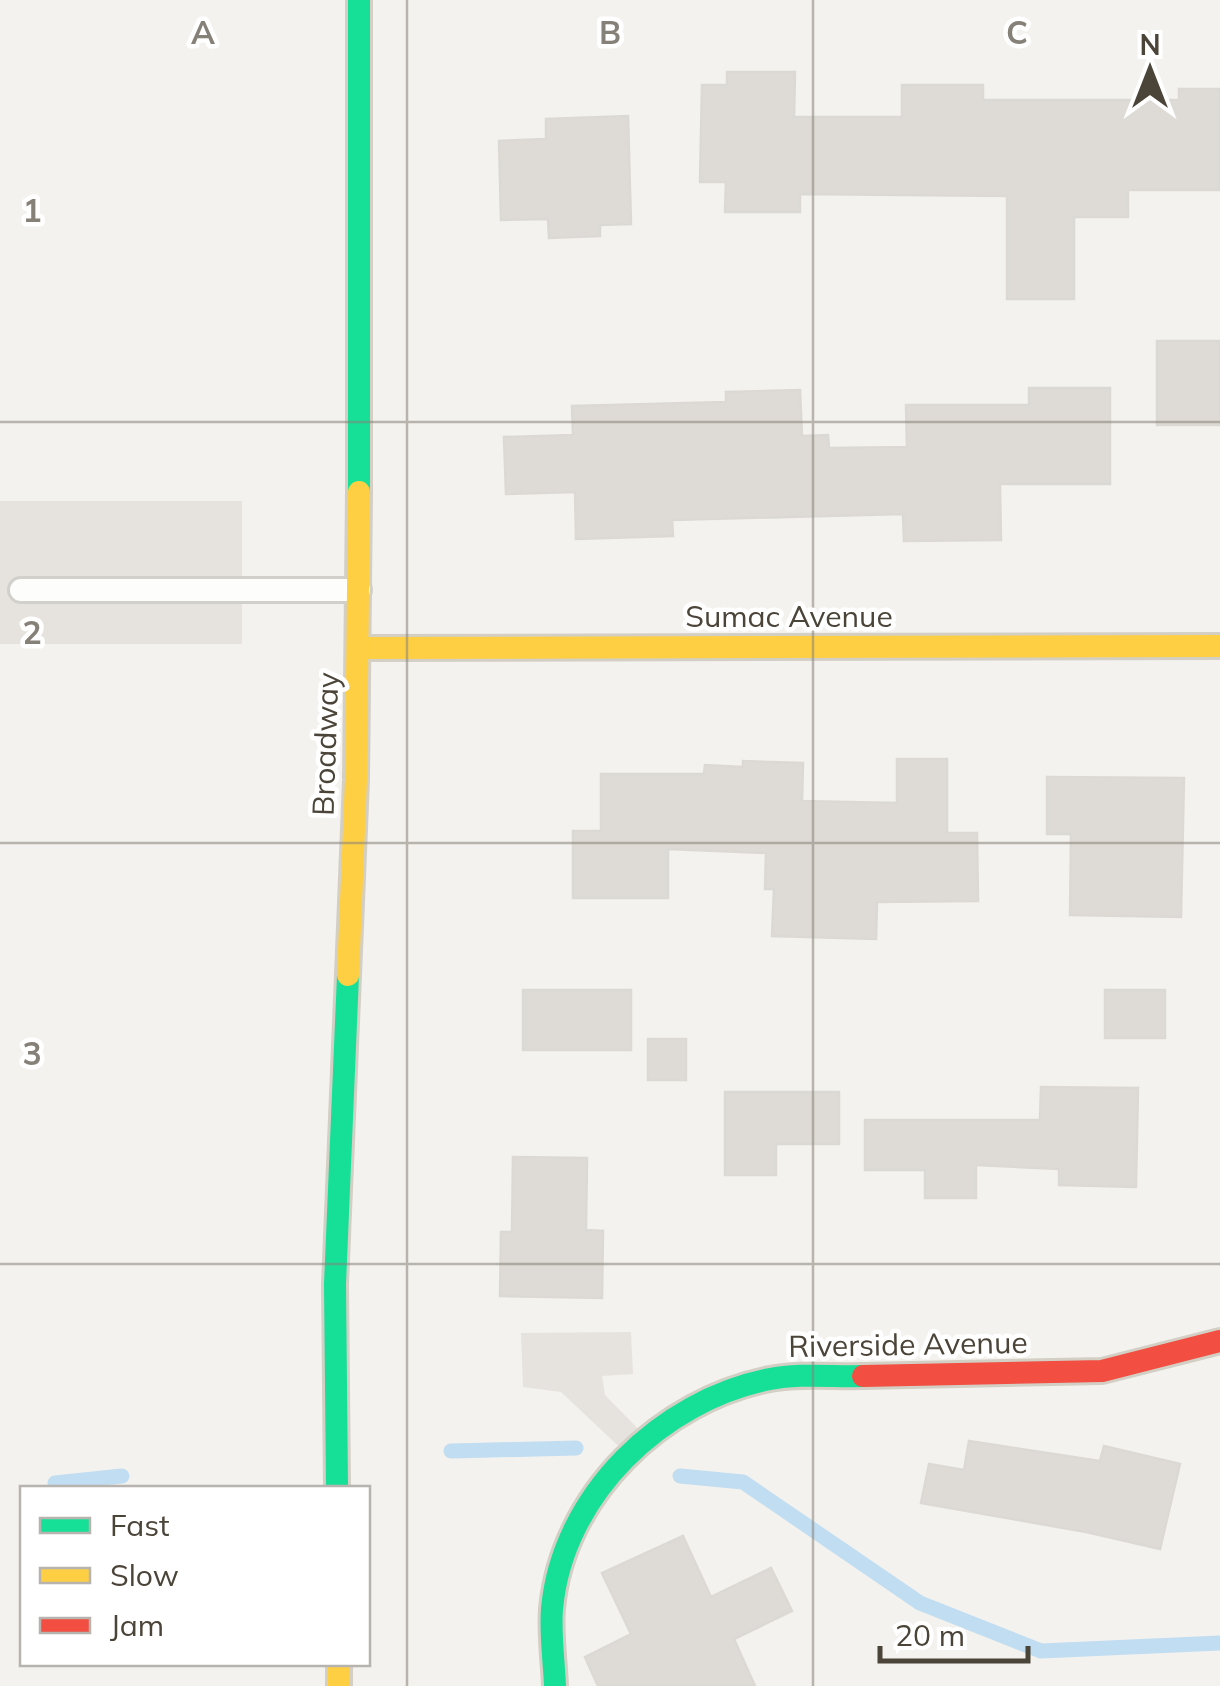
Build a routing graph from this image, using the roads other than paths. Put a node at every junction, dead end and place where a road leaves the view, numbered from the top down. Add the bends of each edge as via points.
1 (359, 0) edge
2 (21, 590) dead end
3 (359, 590) junction
4 (1220, 646) edge
5 (358, 648) junction
6 (1220, 1341) edge
7 (337, 1486) edge
8 (554, 1686) edge

1 - 3 street, Broadway
2 - 3 lane
3 - 5 street, Broadway
4 - 5 street, Sumac Avenue
5 - 7 street, Broadway via 335,1284
6 - 8 street, Riverside Avenue via 1102,1371 772,1378 708,1398 651,1432 584,1513 568,1544 552,1608

